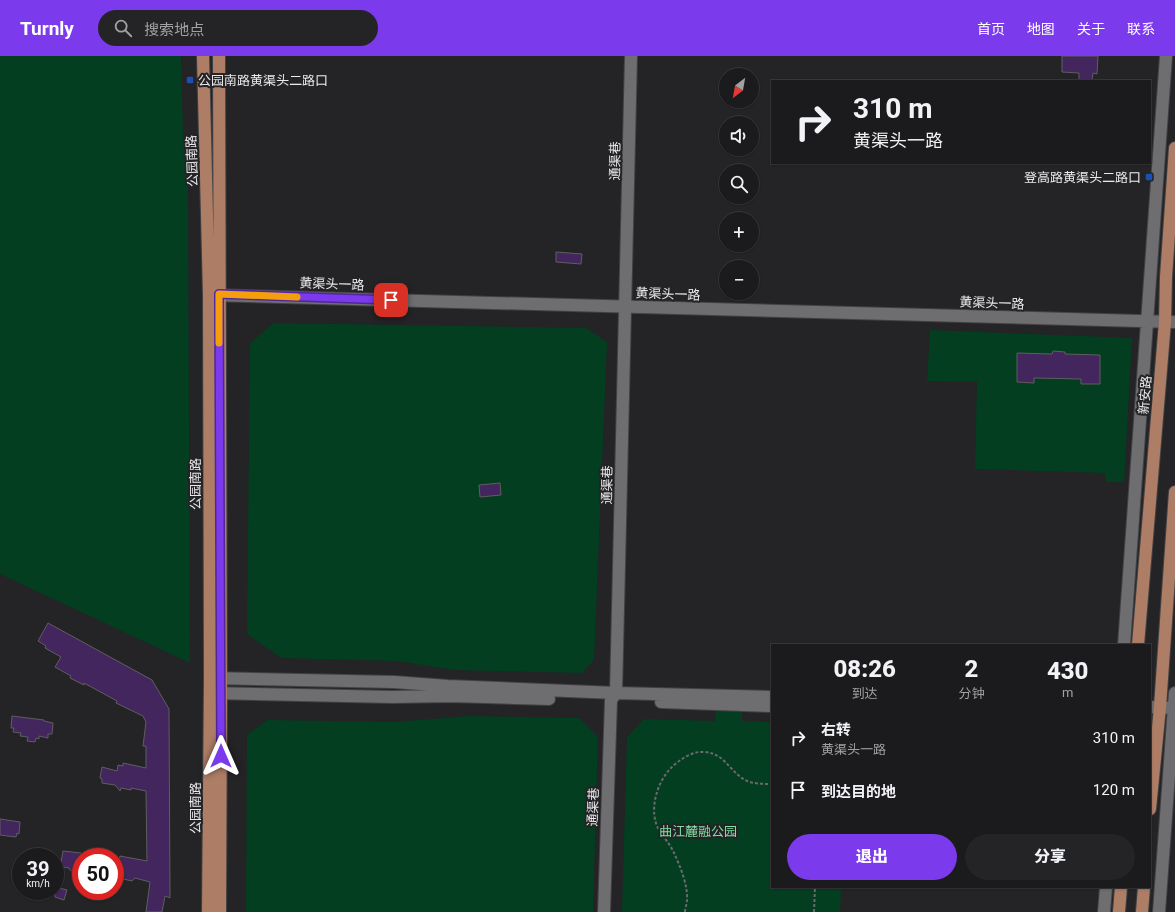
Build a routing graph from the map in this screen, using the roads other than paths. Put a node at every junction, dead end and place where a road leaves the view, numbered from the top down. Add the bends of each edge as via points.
1 (203, 56) edge
2 (219, 56) edge
3 (631, 56) edge
4 (1166, 56) edge
5 (1175, 148) edge
6 (214, 294) junction
7 (626, 306) junction
8 (1147, 321) junction
9 (1170, 322) edge
10 (1175, 492) edge
11 (1124, 644) edge
12 (1138, 644) edge
13 (215, 678) junction
14 (216, 693) junction
15 (1175, 693) edge
16 (613, 697) junction
17 (771, 697) edge
18 (771, 706) edge
19 (1155, 707) edge
20 (1174, 709) junction
21 (1154, 722) edge
22 (1173, 723) junction
23 (1151, 787) edge
24 (1106, 888) edge
25 (1121, 888) edge
26 (1144, 888) edge
27 (208, 912) edge
28 (220, 912) edge
29 (604, 912) edge
30 (1104, 912) edge
31 (1119, 912) edge
32 (1142, 912) edge
33 (1159, 912) edge

1 - 6 main road, 公园南路
2 - 6 main road, 公园南路
3 - 7 street, 通渠巷
4 - 8 street
5 - 9 main road, 新安路 via 1166,277
6 - 7 street, 黄渠头一路
6 - 13 main road, 公园南路
7 - 8 street, 黄渠头一路
7 - 16 street, 通渠巷
8 - 9 street, 黄渠头一路
8 - 11 street
9 - 12 main road, 新安路
10 - 19 main road
13 - 14 main road, 公园南路
13 - 16 street via 394,682
14 - 16 street via 392,697
14 - 27 main road, 公园南路
14 - 28 main road, 公园南路
15 - 20 street
16 - 17 street
16 - 18 street
16 - 29 street, 通渠巷
19 - 20 street
19 - 21 main road
20 - 22 street
21 - 22 street
21 - 23 main road
22 - 33 street
24 - 30 street
25 - 31 main road
26 - 32 main road

